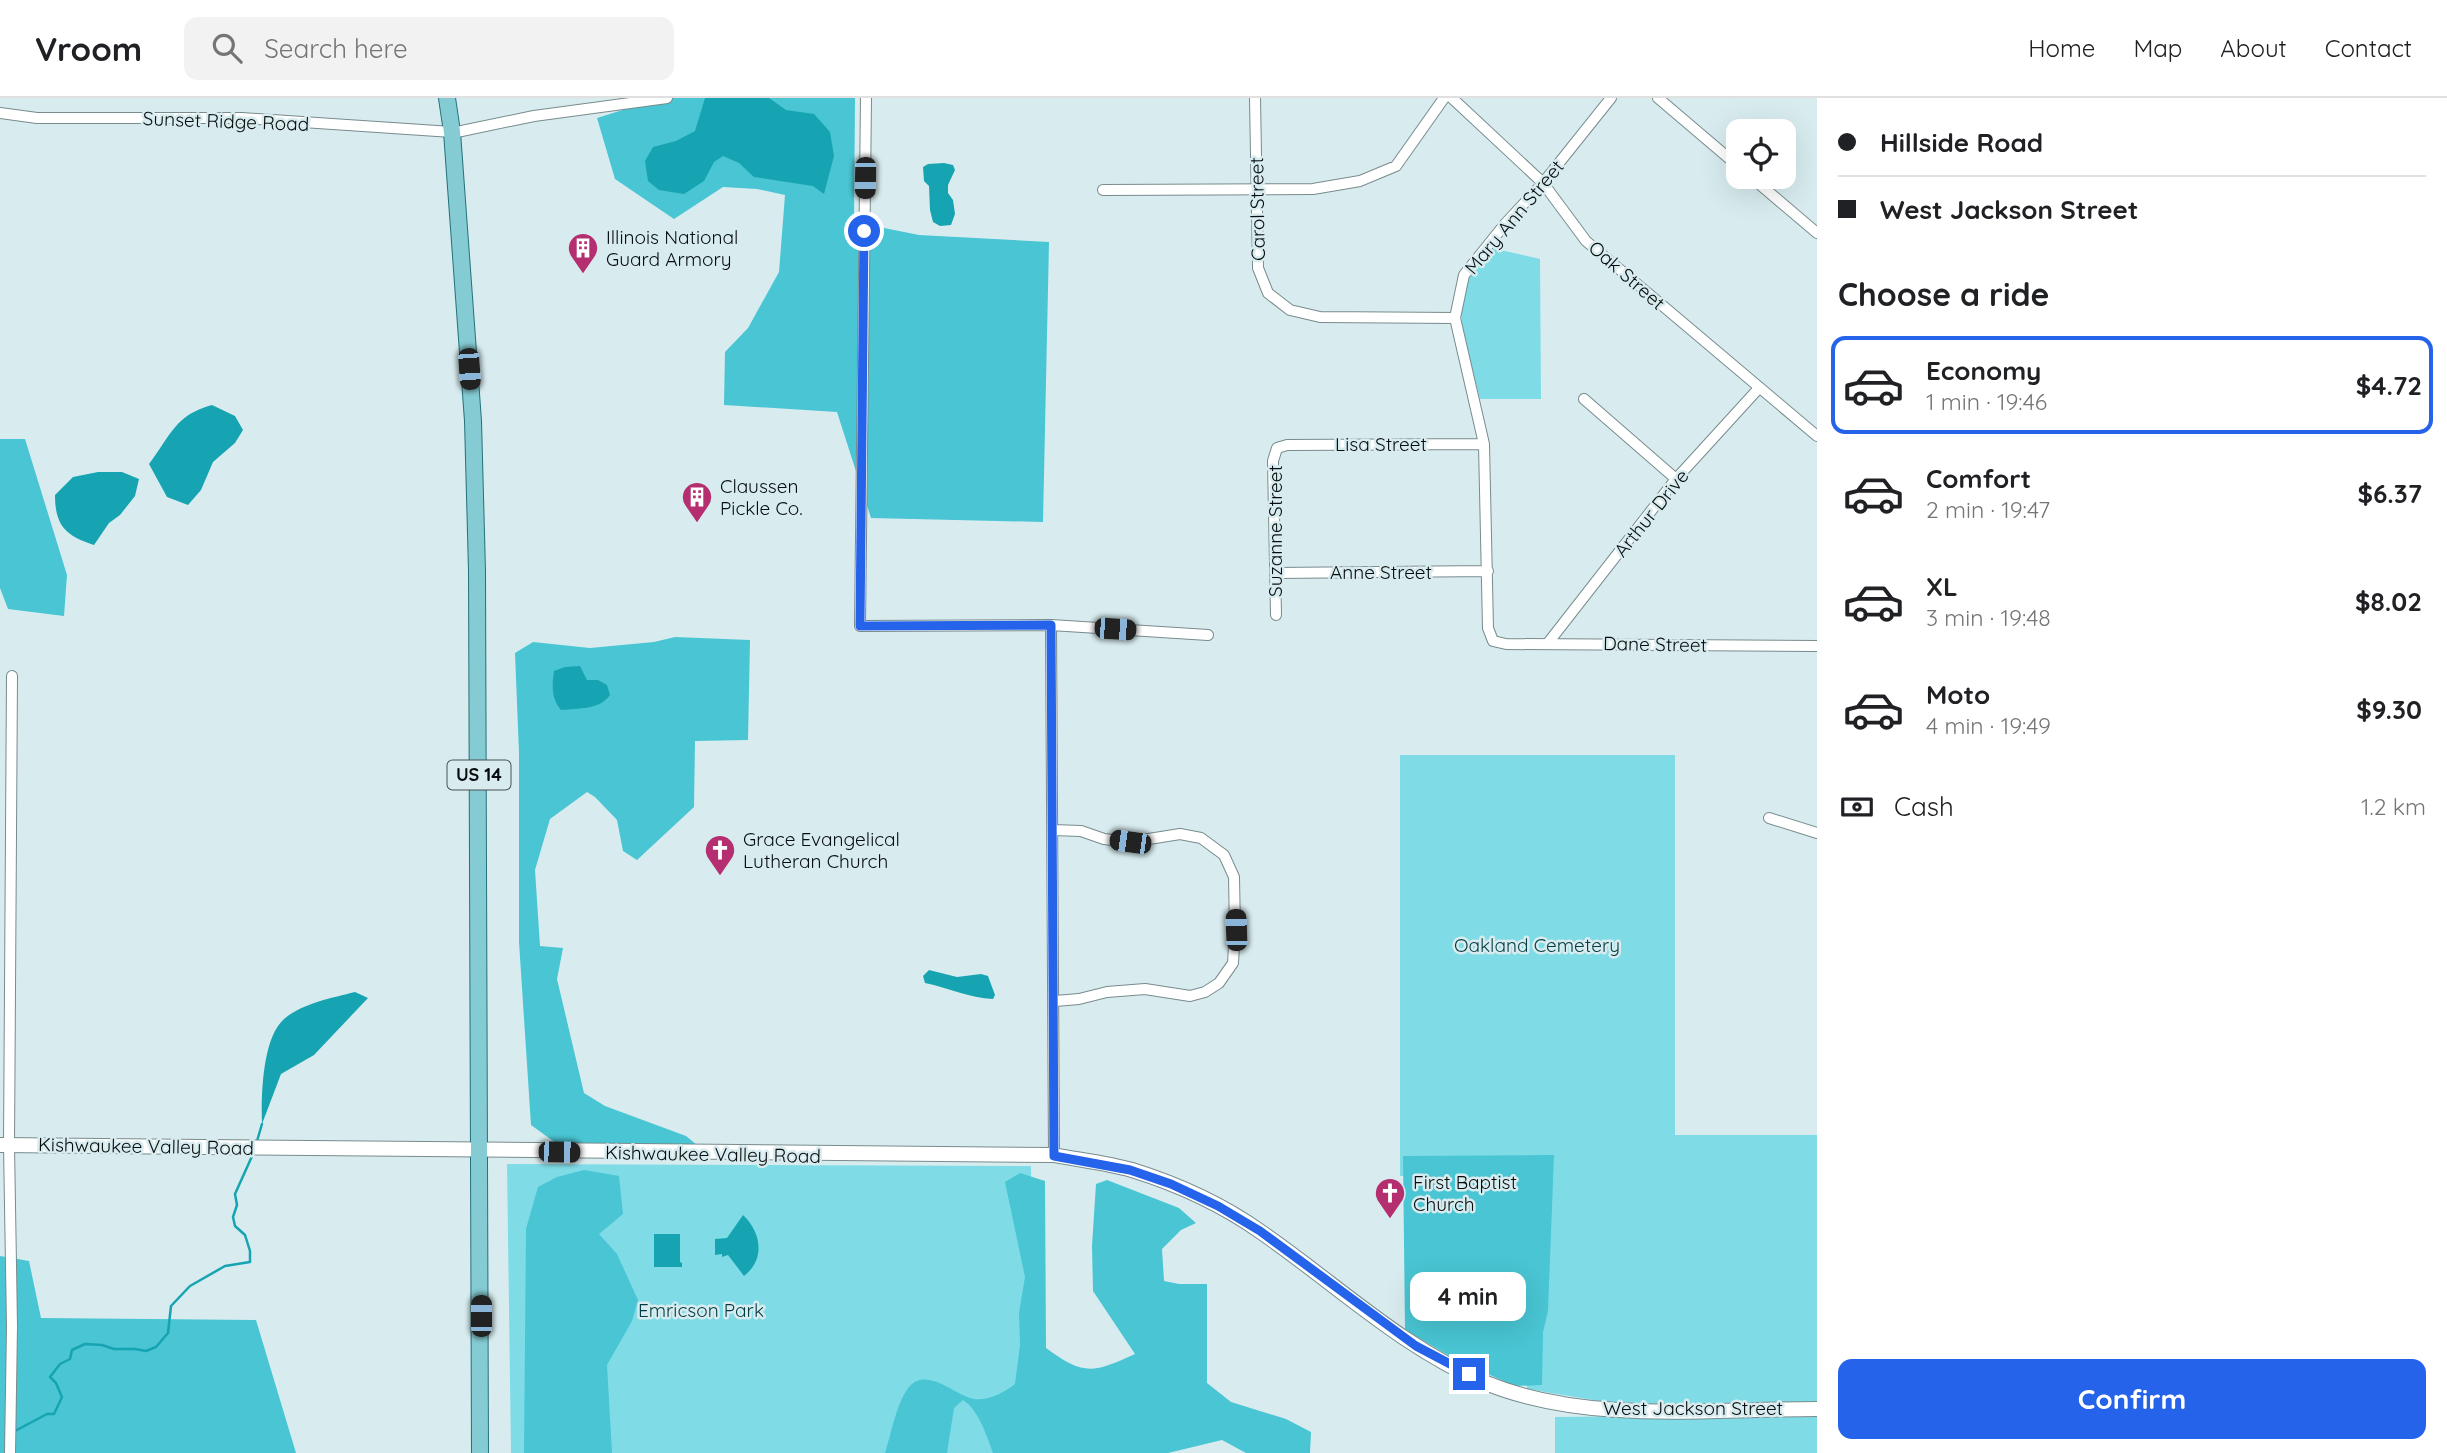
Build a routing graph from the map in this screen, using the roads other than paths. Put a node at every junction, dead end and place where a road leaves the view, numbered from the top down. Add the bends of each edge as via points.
1 (447, 98) edge
2 (667, 98) edge
3 (866, 98) edge
4 (1255, 98) edge
5 (1444, 98) edge
6 (1452, 98) edge
7 (1611, 98) edge
8 (1658, 98) edge
9 (0, 113) edge
10 (452, 132) junction
11 (1726, 156) edge
12 (1544, 183) junction
13 (1257, 188) junction
14 (1765, 189) edge
15 (1103, 190) dead end
16 (1817, 233) edge
17 (1455, 318) junction
18 (1759, 388) junction
19 (1584, 399) dead end
20 (1817, 436) edge
21 (1484, 444) junction
22 (1277, 448) joint
23 (1676, 480) junction
24 (1488, 571) junction
25 (1275, 573) junction
26 (1276, 615) dead end
27 (1051, 625) junction
28 (1208, 635) dead end
29 (1493, 641) joint
30 (1548, 643) junction
31 (1817, 646) edge
32 (12, 676) dead end
33 (1769, 818) dead end
34 (1053, 830) junction
35 (1817, 833) edge
36 (1055, 1001) junction
37 (4, 1145) edge
38 (481, 1151) junction
39 (1054, 1156) junction
40 (1130, 1170) joint
41 (1817, 1409) edge
42 (10, 1453) edge
43 (480, 1453) edge

1 - 10 main road, US 14
2 - 10 street, Sunset Ridge Road
3 - 27 street via 860,626
4 - 13 street, Carol Street
5 - 13 street via 1396,166 1337,187
6 - 12 street, Oak Street
7 - 12 street, Mary Ann Street
8 - 11 street
9 - 10 street, Sunset Ridge Road via 37,118 242,118
10 - 38 main road, US 14 via 473,421 477,558
12 - 17 street, Mary Ann Street via 1464,275
12 - 18 street, Oak Street via 1586,241
13 - 15 street
13 - 17 street, Carol Street via 1258,268 1268,293 1290,310 1320,317
14 - 16 street
17 - 21 street, Mary Ann Street
18 - 20 street, Oak Street
18 - 23 street, Arthur Drive
19 - 23 street
21 - 22 street, Lisa Street via 1287,444
21 - 24 street, Mary Ann Street
22 - 25 street, Suzanne Street via 1273,461
23 - 30 street, Arthur Drive
24 - 25 street, Anne Street
24 - 29 street, Mary Ann Street via 1488,628
25 - 26 street, Suzanne Street
27 - 28 street
27 - 34 street
29 - 30 street, Dane Street
30 - 31 street, Dane Street
32 - 37 street
33 - 35 street
34 - 36 street
34 - 36 street via 1130,842 1180,834 1201,838 1224,855 1234,877 1236,930 1233,963 1219,983 1205,992 1189,996 1145,989
36 - 39 street
37 - 38 street, Kishwaukee Valley Road
37 - 42 street via 12,1326
38 - 39 street, Kishwaukee Valley Road
38 - 43 main road, US 14
39 - 40 street, Kishwaukee Valley Road
40 - 41 street, West Jackson Street via 1218,1206 1260,1231 1416,1346 1486,1383 1529,1397 1604,1409

